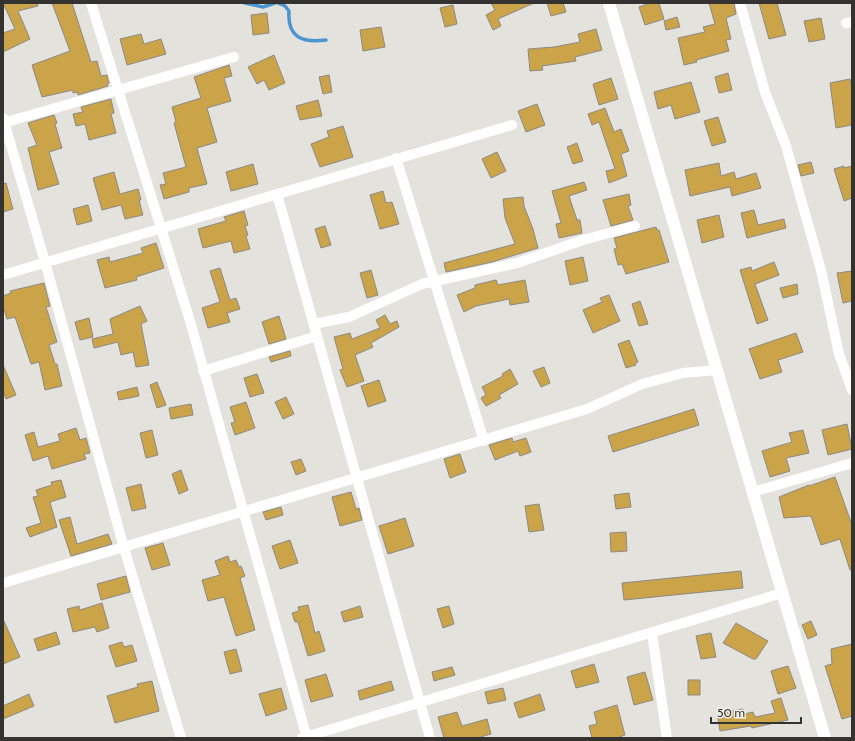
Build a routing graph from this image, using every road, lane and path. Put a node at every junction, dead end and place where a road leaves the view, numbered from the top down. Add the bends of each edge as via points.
1 (91, 3) edge
2 (609, 3) edge
3 (740, 3) edge
4 (234, 57) dead end
5 (119, 90) junction
6 (3, 121) edge
7 (512, 125) dead end
8 (396, 158) junction
9 (277, 194) junction
10 (636, 226) dead end
11 (162, 228) junction
12 (45, 262) junction
13 (3, 275) edge
14 (434, 282) junction
15 (314, 324) junction
16 (317, 336) junction
17 (717, 370) junction
18 (204, 371) junction
19 (850, 379) edge
20 (852, 390) edge
21 (484, 441) junction
22 (852, 463) edge
23 (357, 477) junction
24 (753, 492) junction
25 (243, 513) junction
26 (124, 548) junction
27 (3, 583) edge
28 (782, 593) junction
29 (652, 632) junction
30 (421, 702) junction
31 (181, 738) edge
32 (305, 738) edge
33 (430, 738) edge
34 (667, 738) edge
35 (825, 738) edge

1 - 5 street
2 - 17 street
3 - 19 street via 765,92 788,153 821,270 840,354
4 - 5 street
5 - 6 street
5 - 11 street
6 - 12 street
7 - 8 street
8 - 9 street
8 - 14 street
9 - 11 street
9 - 15 street
10 - 14 street via 576,242 517,263
11 - 12 street
11 - 18 street
12 - 13 street
12 - 26 street
14 - 15 street via 422,284 349,317
14 - 21 street
15 - 16 street
16 - 18 street
16 - 23 street
17 - 21 street via 683,373 642,384 587,409
17 - 24 street
18 - 25 street
19 - 20 street
21 - 23 street
22 - 24 street
23 - 25 street
23 - 30 street
24 - 28 street
25 - 26 street
25 - 32 street
26 - 27 street
26 - 31 street
28 - 29 street
28 - 35 street
29 - 30 street
29 - 34 street
30 - 32 street
30 - 33 street

